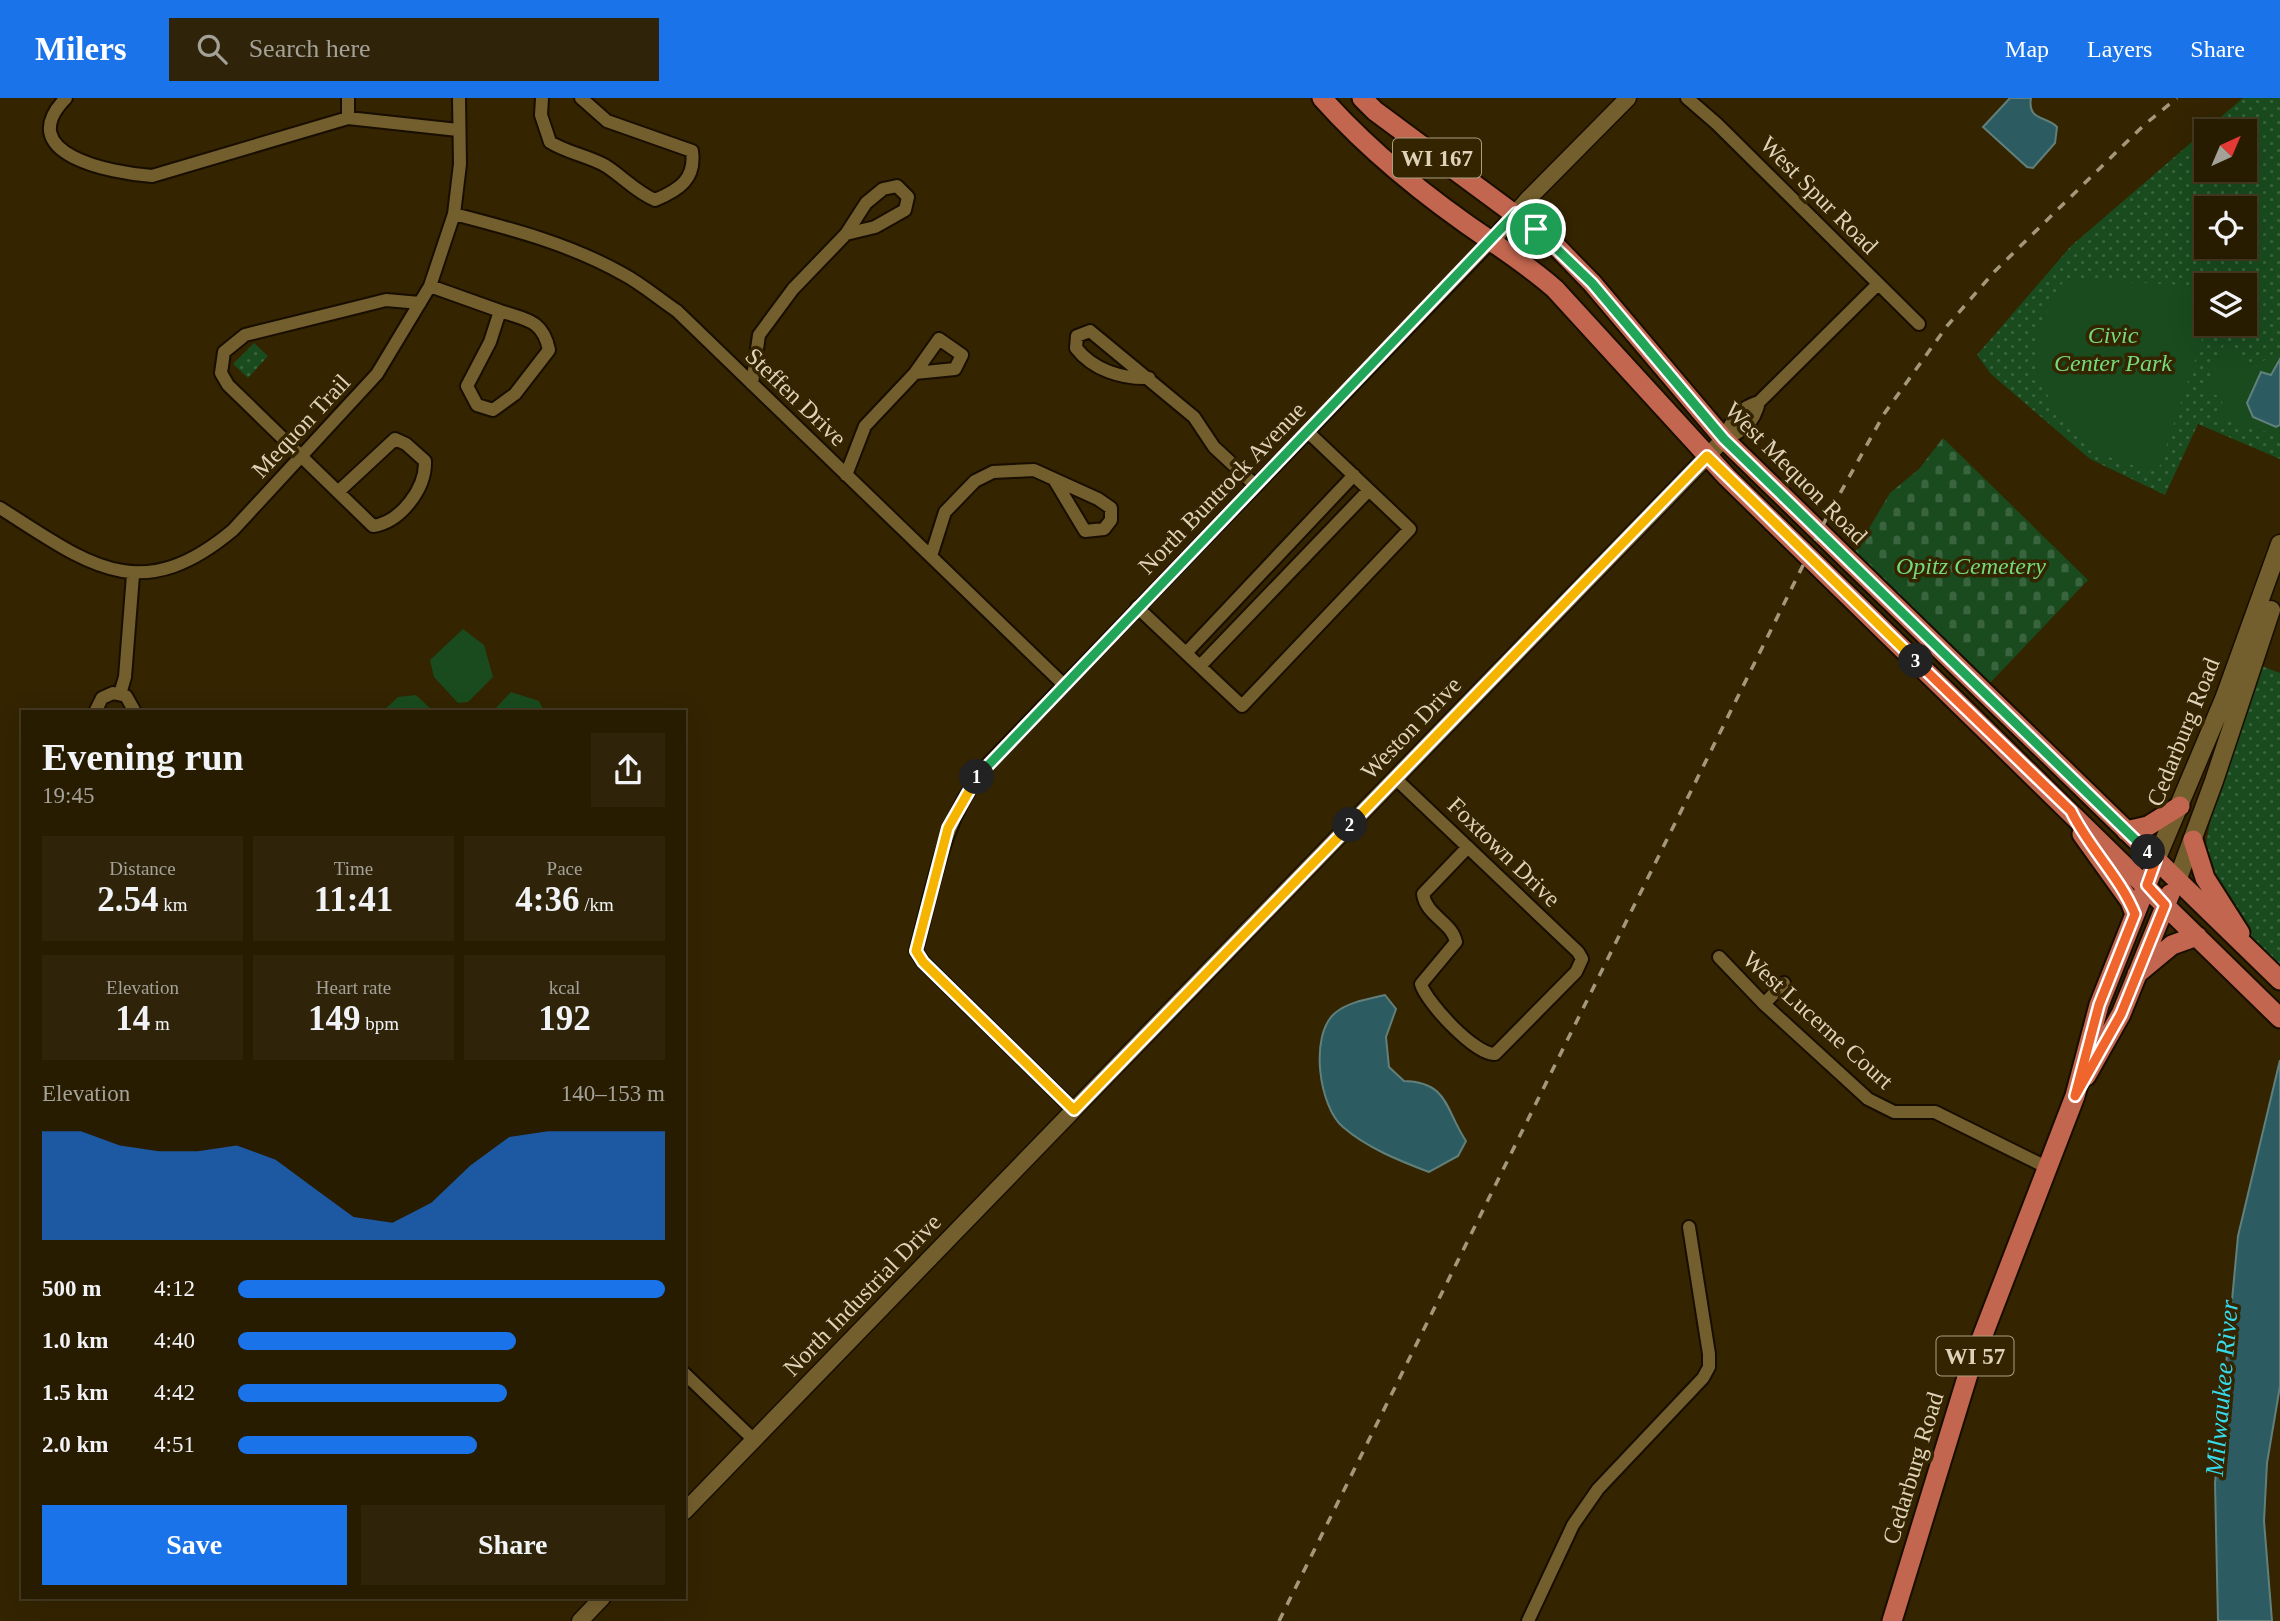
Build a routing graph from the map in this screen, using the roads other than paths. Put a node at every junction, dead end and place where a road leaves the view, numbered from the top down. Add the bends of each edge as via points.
1 (66, 98) edge
2 (348, 98) edge
3 (458, 98) edge
4 (542, 98) edge
5 (581, 98) edge
6 (1322, 98) edge
7 (1362, 98) edge
8 (1628, 98) edge
9 (1687, 98) edge
10 (348, 118) junction
11 (458, 130) junction
12 (1516, 213) junction
13 (454, 214) junction
14 (846, 234) junction
15 (1491, 242) junction
16 (1878, 284) junction
17 (430, 286) junction
18 (420, 303) junction
19 (500, 311) junction
20 (1919, 324) dead end
21 (915, 373) dead end
22 (1149, 378) junction
23 (752, 384) junction
24 (1308, 432) junction
25 (1724, 439) junction
26 (1707, 456) junction
27 (300, 457) junction
28 (846, 475) junction
29 (1354, 475) junction
30 (1055, 481) junction
31 (1256, 486) junction
32 (1369, 490) junction
33 (338, 491) junction
34 (0, 508) edge
35 (2280, 544) edge
36 (931, 555) junction
37 (133, 575) junction
38 (2280, 580) edge
39 (1137, 607) junction
40 (1941, 649) junction
41 (1186, 653) junction
42 (1200, 666) junction
43 (1923, 668) junction
44 (1063, 684) junction
45 (120, 694) junction
46 (97, 710) edge
47 (134, 710) edge
48 (1395, 778) junction
49 (2180, 806) junction
50 (2067, 808) junction
51 (2126, 831) junction
52 (2193, 840) junction
53 (1468, 847) junction
54 (2152, 871) junction
55 (2171, 893) junction
56 (2135, 914) junction
57 (2197, 936) junction
58 (2253, 955) junction
59 (1719, 957) dead end
60 (2137, 974) junction
61 (2276, 977) edge
62 (1784, 983) dead end
63 (1764, 1004) junction
64 (2273, 1011) edge
65 (2075, 1096) junction
66 (1074, 1110) junction
67 (2046, 1167) junction
68 (1689, 1227) dead end
69 (686, 1375) edge
70 (754, 1440) junction
71 (686, 1510) edge
72 (601, 1599) edge
73 (580, 1621) edge
74 (1528, 1621) edge
75 (1892, 1621) edge

1 - 10 street via 49,121 48,133 54,143 105,169 152,176
2 - 10 street
3 - 11 street, Mequon Trail
4 - 5 street via 541,115 550,142 604,165 641,194 655,200 688,179 692,151 607,121
6 - 15 main road, West Mequon Road / WI 167 via 1376,152
7 - 12 main road, West Mequon Road / WI 167
8 - 12 street, North Buntrock Avenue
9 - 16 street, West Spur Road
10 - 11 street
11 - 13 street, Mequon Trail via 460,164
12 - 15 street, North Buntrock Avenue
12 - 25 main road, West Mequon Road / WI 167 via 1592,283
13 - 17 street, Mequon Trail
13 - 23 street, Steffen Drive via 524,232 624,275 677,311
14 - 14 street via 875,227 905,210 908,197 897,186 883,190 866,203
14 - 23 street via 793,289 759,335
15 - 24 street, North Buntrock Avenue
15 - 26 main road, West Mequon Road / WI 167 via 1524,261 1588,322
16 - 20 street, West Spur Road
16 - 25 street via 1759,402 1754,419 1740,433
17 - 18 street, Mequon Trail
17 - 19 street
18 - 27 street, Mequon Trail via 377,374
18 - 27 street via 386,300 245,335 230,344 221,363 228,386
19 - 19 street via 467,386 477,405 493,410 515,394 550,350 546,334 536,324
21 - 28 street via 865,426
22 - 22 street via 1090,331 1077,337 1076,348 1085,360 1130,379
22 - 31 street via 1194,416 1214,447
23 - 28 street, Steffen Drive
24 - 29 street
24 - 31 street, North Buntrock Avenue
25 - 26 street, Weston Drive
25 - 40 main road, West Mequon Road / WI 167
26 - 43 main road, West Mequon Road / WI 167
26 - 48 street, Weston Drive
27 - 33 street
27 - 37 street, Mequon Trail via 209,550 183,564
28 - 36 street, Steffen Drive
29 - 32 street
29 - 41 street
30 - 30 street via 1085,531 1104,529 1111,520 1111,508
30 - 36 street via 1034,470 993,472 975,481 945,512
31 - 39 street, North Buntrock Avenue
32 - 42 street
32 - 42 street via 1410,529 1242,706
33 - 33 street via 373,526 384,524 423,485 425,461 395,439
34 - 37 street, Mequon Trail via 82,559
35 - 49 main road, Cedarburg Road via 2256,617
36 - 44 street, Steffen Drive
37 - 45 street
38 - 52 main road, Cedarburg Road
39 - 41 street
39 - 44 street, North Buntrock Avenue
40 - 43 main road
40 - 51 main road, West Mequon Road / WI 167
41 - 42 street
43 - 50 main road, West Mequon Road / WI 167
44 - 66 street, North Buntrock Avenue via 985,767 961,802 948,828 916,951
45 - 46 street via 102,698
45 - 47 street via 131,701
48 - 53 street, Foxtown Drive
48 - 66 street, Weston Drive
49 - 51 main road via 2148,826
49 - 54 main road, Cedarburg Road
50 - 54 main road via 2090,813
50 - 56 main road
51 - 54 main road, West Mequon Road / WI 167
52 - 55 main road, Cedarburg Road
52 - 58 main road via 2205,878
53 - 53 street, Foxtown Drive via 1423,894 1427,907 1456,942 1422,979 1426,999 1482,1052 1495,1054 1576,972 1582,959
54 - 55 main road, West Mequon Road
54 - 55 main road, West Mequon Road / WI 167
54 - 56 main road, Cedarburg Road / WI 57
55 - 57 main road, West Mequon Road
55 - 58 main road, West Mequon Road
55 - 60 main road, Cedarburg Road / WI 57
55 - 61 main road via 2231,950
56 - 65 main road, Cedarburg Road / WI 57 via 2099,1005
57 - 60 main road via 2172,945
57 - 64 main road, West Mequon Road
58 - 61 main road, West Mequon Road
59 - 63 street, West Lucerne Court
60 - 65 main road, Cedarburg Road / WI 57 via 2121,1014
62 - 63 street
63 - 67 street, West Lucerne Court via 1868,1099 1885,1109 1935,1112
65 - 67 main road, Cedarburg Road / WI 57
66 - 70 street, North Industrial Drive
67 - 75 main road, Cedarburg Road / WI 57 via 1969,1371
68 - 74 street via 1709,1367 1598,1489 1573,1525
69 - 70 street
70 - 71 street, North Industrial Drive
72 - 73 street

